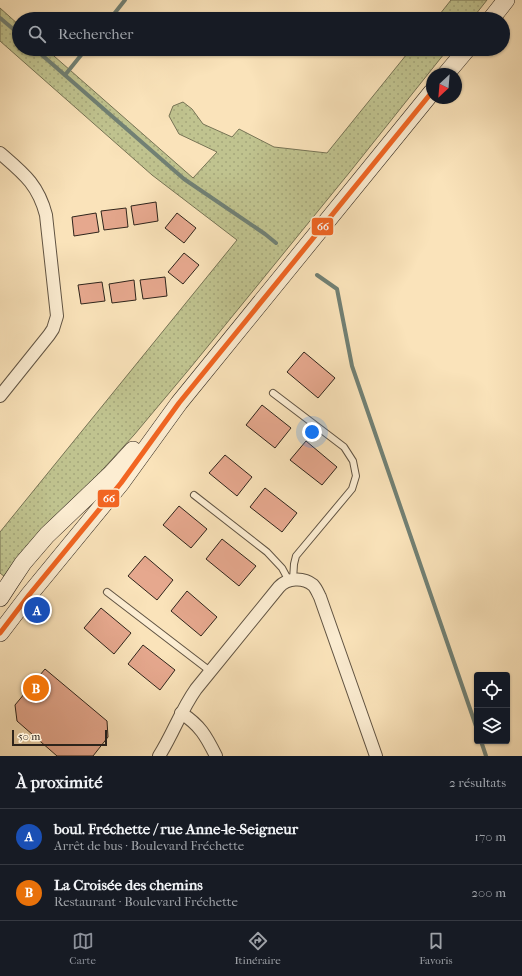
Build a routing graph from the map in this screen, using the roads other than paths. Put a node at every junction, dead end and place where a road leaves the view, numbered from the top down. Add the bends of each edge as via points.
1 (506, 0) edge
2 (497, 12) edge
3 (461, 56) edge
4 (451, 68) edge
5 (426, 99) edge
6 (0, 153) edge
7 (273, 393) dead end
8 (0, 396) edge
9 (179, 403) junction
10 (194, 495) dead end
11 (291, 580) junction
12 (108, 592) dead end
13 (0, 598) edge
14 (0, 633) edge
15 (210, 671) junction
16 (181, 713) junction
17 (159, 756) edge
18 (216, 756) edge
19 (376, 756) edge

1 - 2 main road
3 - 4 main road
5 - 9 main road
6 - 8 street via 30,181 44,207 56,316 53,330
7 - 11 lane via 344,447 353,461 356,476 352,489 296,556
9 - 13 main road via 111,474 47,535 20,567
9 - 14 main road via 121,483
10 - 11 lane via 267,552
11 - 15 street via 279,587
11 - 19 street via 306,581 316,590
12 - 15 lane
15 - 16 street
16 - 17 street
16 - 18 street via 200,728

